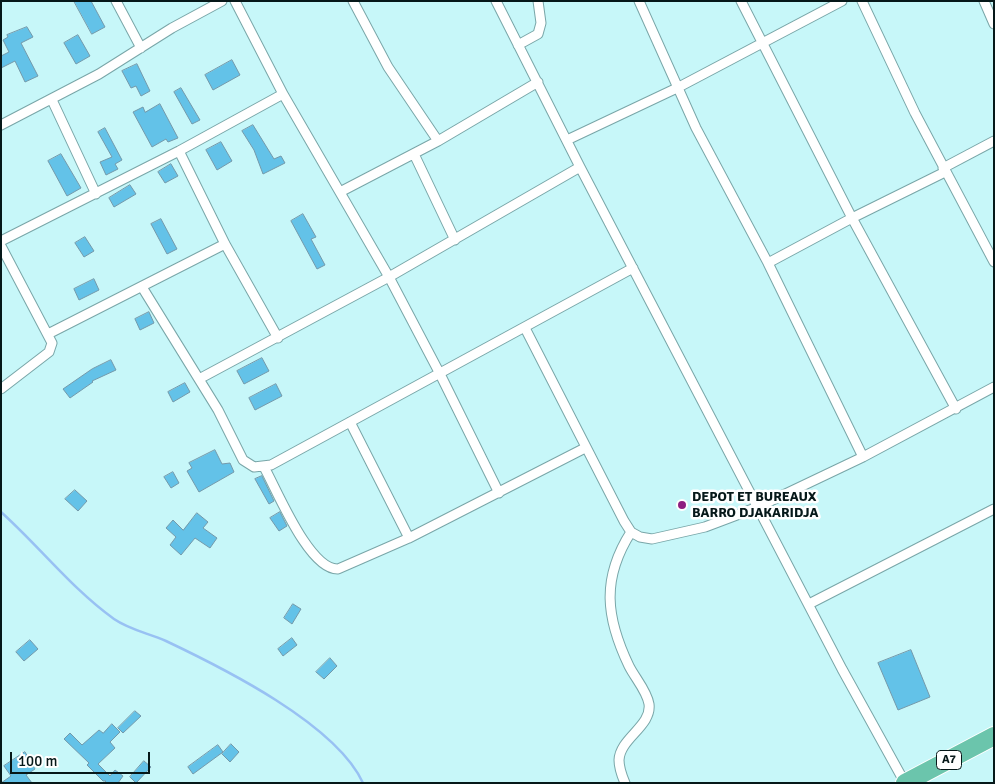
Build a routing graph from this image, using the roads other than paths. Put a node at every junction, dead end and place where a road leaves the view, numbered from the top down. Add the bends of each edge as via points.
1 (116, 1) edge
2 (222, 1) edge
3 (235, 1) edge
4 (353, 1) edge
5 (496, 1) edge
6 (538, 1) edge
7 (639, 1) edge
8 (741, 1) edge
9 (842, 1) edge
10 (862, 1) edge
11 (984, 1) edge
12 (994, 24) edge
13 (763, 43) junction
14 (518, 44) junction
15 (141, 48) junction
16 (538, 82) junction
17 (677, 88) junction
18 (283, 94) junction
19 (52, 100) junction
20 (1, 125) edge
21 (567, 140) junction
22 (438, 141) junction
23 (994, 141) edge
24 (178, 151) junction
25 (414, 154) junction
26 (580, 167) junction
27 (944, 170) junction
28 (340, 192) junction
29 (96, 194) junction
30 (852, 218) junction
31 (455, 240) junction
32 (1, 241) edge
33 (225, 244) junction
34 (1, 246) edge
35 (994, 262) edge
36 (768, 263) junction
37 (633, 268) junction
38 (389, 277) junction
39 (142, 286) junction
40 (525, 328) junction
41 (48, 334) junction
42 (278, 338) junction
43 (440, 374) junction
44 (199, 379) junction
45 (994, 386) edge
46 (1, 389) edge
47 (956, 409) junction
48 (350, 422) junction
49 (586, 448) junction
50 (863, 458) junction
51 (264, 467) junction
52 (498, 494) junction
53 (758, 507) junction
54 (994, 509) edge
55 (631, 532) junction
56 (409, 538) junction
57 (809, 604) junction
58 (994, 736) edge
59 (625, 783) edge
60 (905, 783) edge

1 - 15 street
2 - 15 street
3 - 18 street
4 - 22 street via 388,67
5 - 14 street
6 - 14 street via 542,23 538,34
7 - 17 street
8 - 13 street
9 - 13 street
10 - 27 street
11 - 12 street
13 - 17 street
13 - 30 street
14 - 16 street
15 - 19 street
16 - 21 street
16 - 22 street
17 - 21 street
17 - 36 street
18 - 24 street
18 - 28 street
19 - 20 street
19 - 29 street
21 - 26 street
22 - 25 street
23 - 27 street
24 - 29 street
24 - 33 street
25 - 28 street
25 - 31 street
26 - 31 street
26 - 37 street
27 - 30 street
27 - 35 street
28 - 38 street
29 - 32 street
30 - 36 street
30 - 47 street
31 - 38 street
33 - 39 street
33 - 42 street
34 - 41 street
36 - 50 street
37 - 40 street
37 - 53 street
38 - 42 street
38 - 43 street
39 - 41 street
39 - 44 street
40 - 43 street
40 - 49 street
41 - 46 street via 52,343 49,352
42 - 44 street
43 - 48 street
43 - 52 street
44 - 51 street via 243,460 254,467
45 - 47 street
47 - 50 street
48 - 51 street
48 - 56 street
49 - 52 street
49 - 55 street
50 - 53 street
51 - 56 street via 306,546 325,567 345,567
52 - 56 street
53 - 55 street via 705,527 652,539
53 - 57 street
54 - 57 street
55 - 59 street via 615,560 610,600 619,643 647,697 649,710 620,754
57 - 60 street
58 - 60 highway, A7

